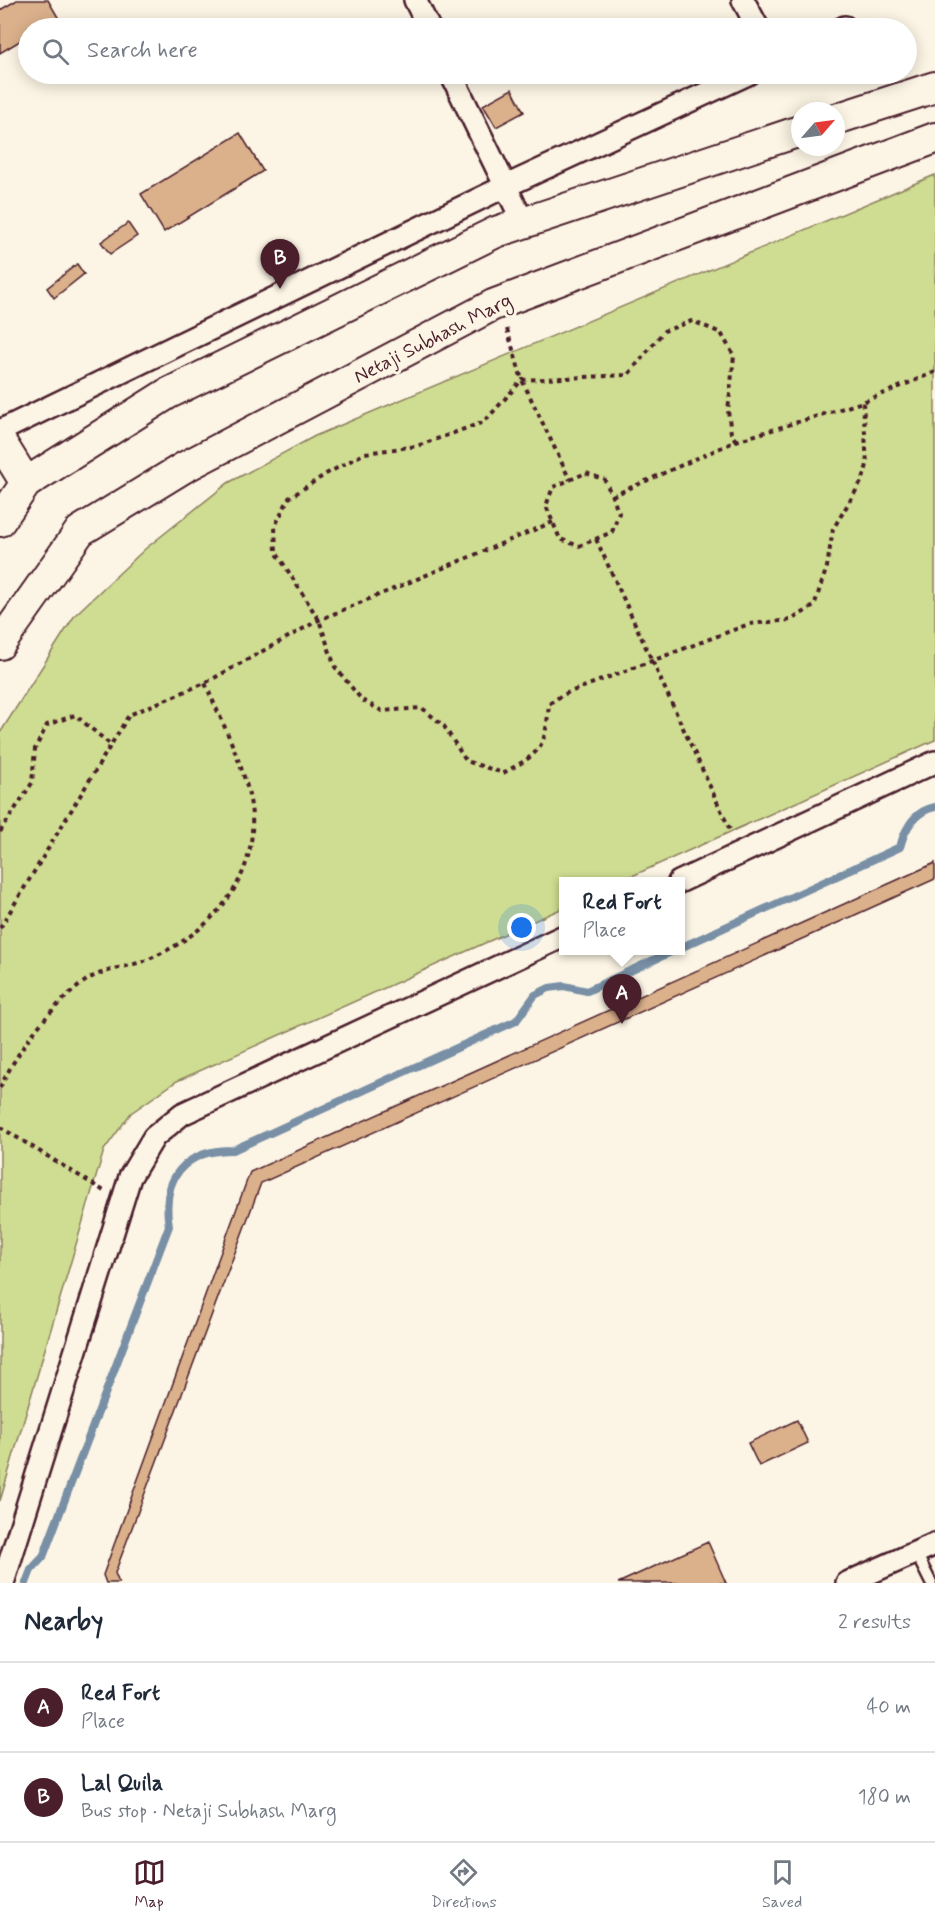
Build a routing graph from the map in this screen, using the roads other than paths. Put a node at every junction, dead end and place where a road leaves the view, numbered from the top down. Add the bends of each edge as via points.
1 (415, 0) edge
2 (743, 0) edge
3 (424, 18) edge
4 (753, 18) edge
5 (456, 84) edge
6 (726, 84) edge
7 (935, 87) edge
8 (845, 116) edge
9 (791, 134) edge
10 (935, 138) edge
11 (506, 186) junction
12 (523, 222) junction
13 (0, 431) edge
14 (0, 441) edge
15 (27, 483) junction
16 (0, 521) edge
17 (0, 644) edge
18 (935, 762) edge
19 (685, 879) edge
20 (559, 938) edge
21 (925, 1549) edge
22 (3, 1583) edge
23 (847, 1583) edge
24 (931, 1583) edge

1 - 3 street
2 - 4 street
5 - 11 street
6 - 11 street
7 - 8 main road
9 - 12 main road
10 - 17 main road, Netaji Subhash Marg via 500,302 183,468 80,531
11 - 12 street
11 - 13 street
12 - 15 main road via 167,394
14 - 15 main road
15 - 16 main road
18 - 19 street
20 - 22 street via 182,1114 154,1137 130,1177
21 - 23 street
21 - 24 lane

